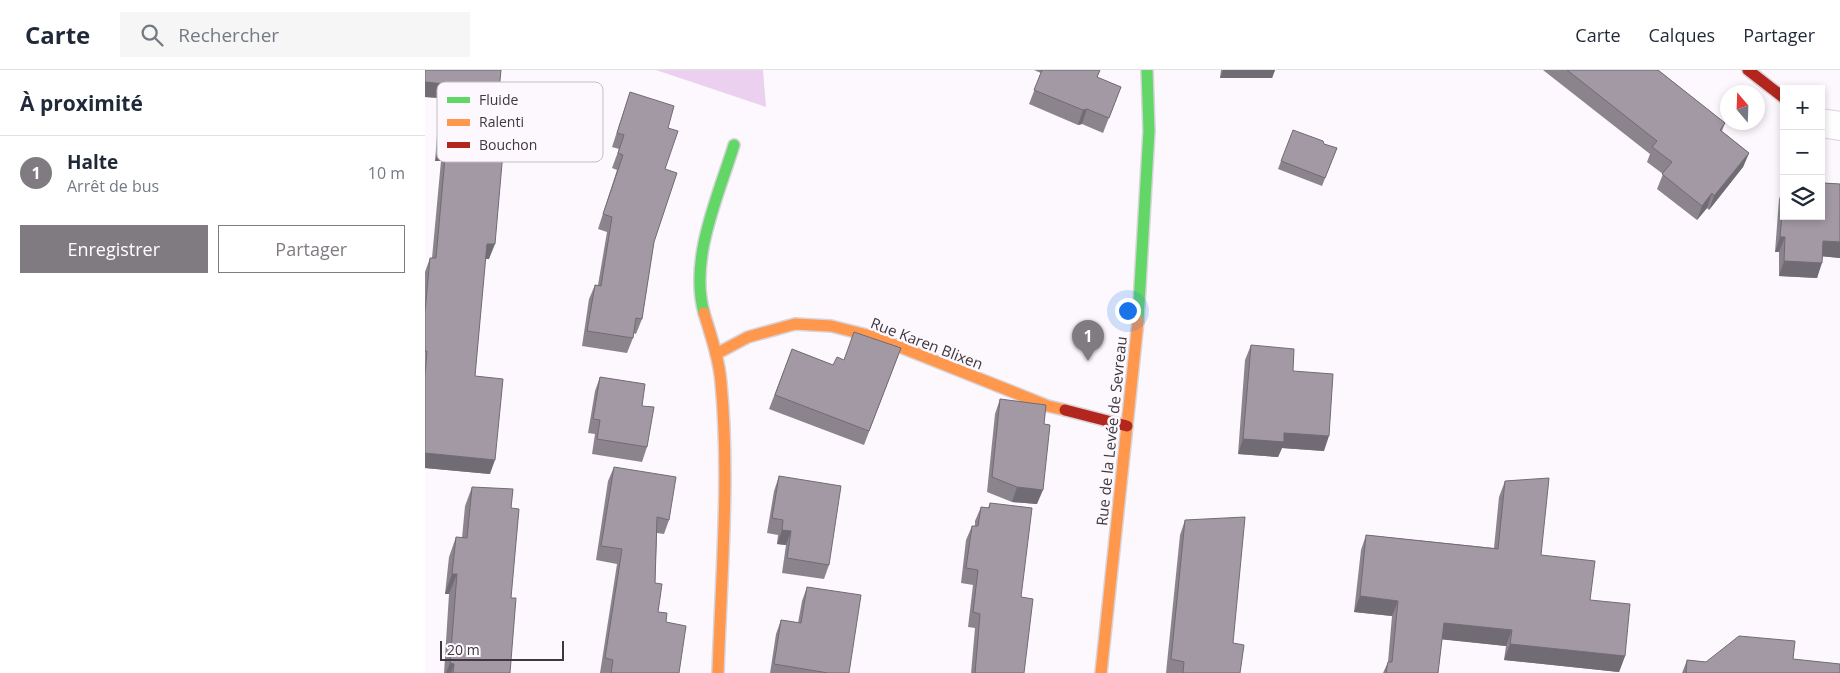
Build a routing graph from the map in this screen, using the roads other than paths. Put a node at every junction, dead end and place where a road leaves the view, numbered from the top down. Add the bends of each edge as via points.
1 (1147, 70) edge
2 (1748, 70) edge
3 (1780, 95) edge
4 (1825, 124) edge
5 (1840, 126) edge
6 (734, 145) dead end
7 (716, 354) junction
8 (1127, 426) junction
9 (718, 673) edge
10 (1101, 673) edge

1 - 8 street, Rue de la Levée de Sevreau via 1149,131 1139,307
2 - 3 street
4 - 5 street
6 - 7 street via 699,272 701,301
7 - 8 street, Rue Karen Blixen via 748,337 795,324 831,326 875,337 1048,406
7 - 9 street via 721,383 724,468
8 - 10 street, Rue de la Levée de Sevreau

